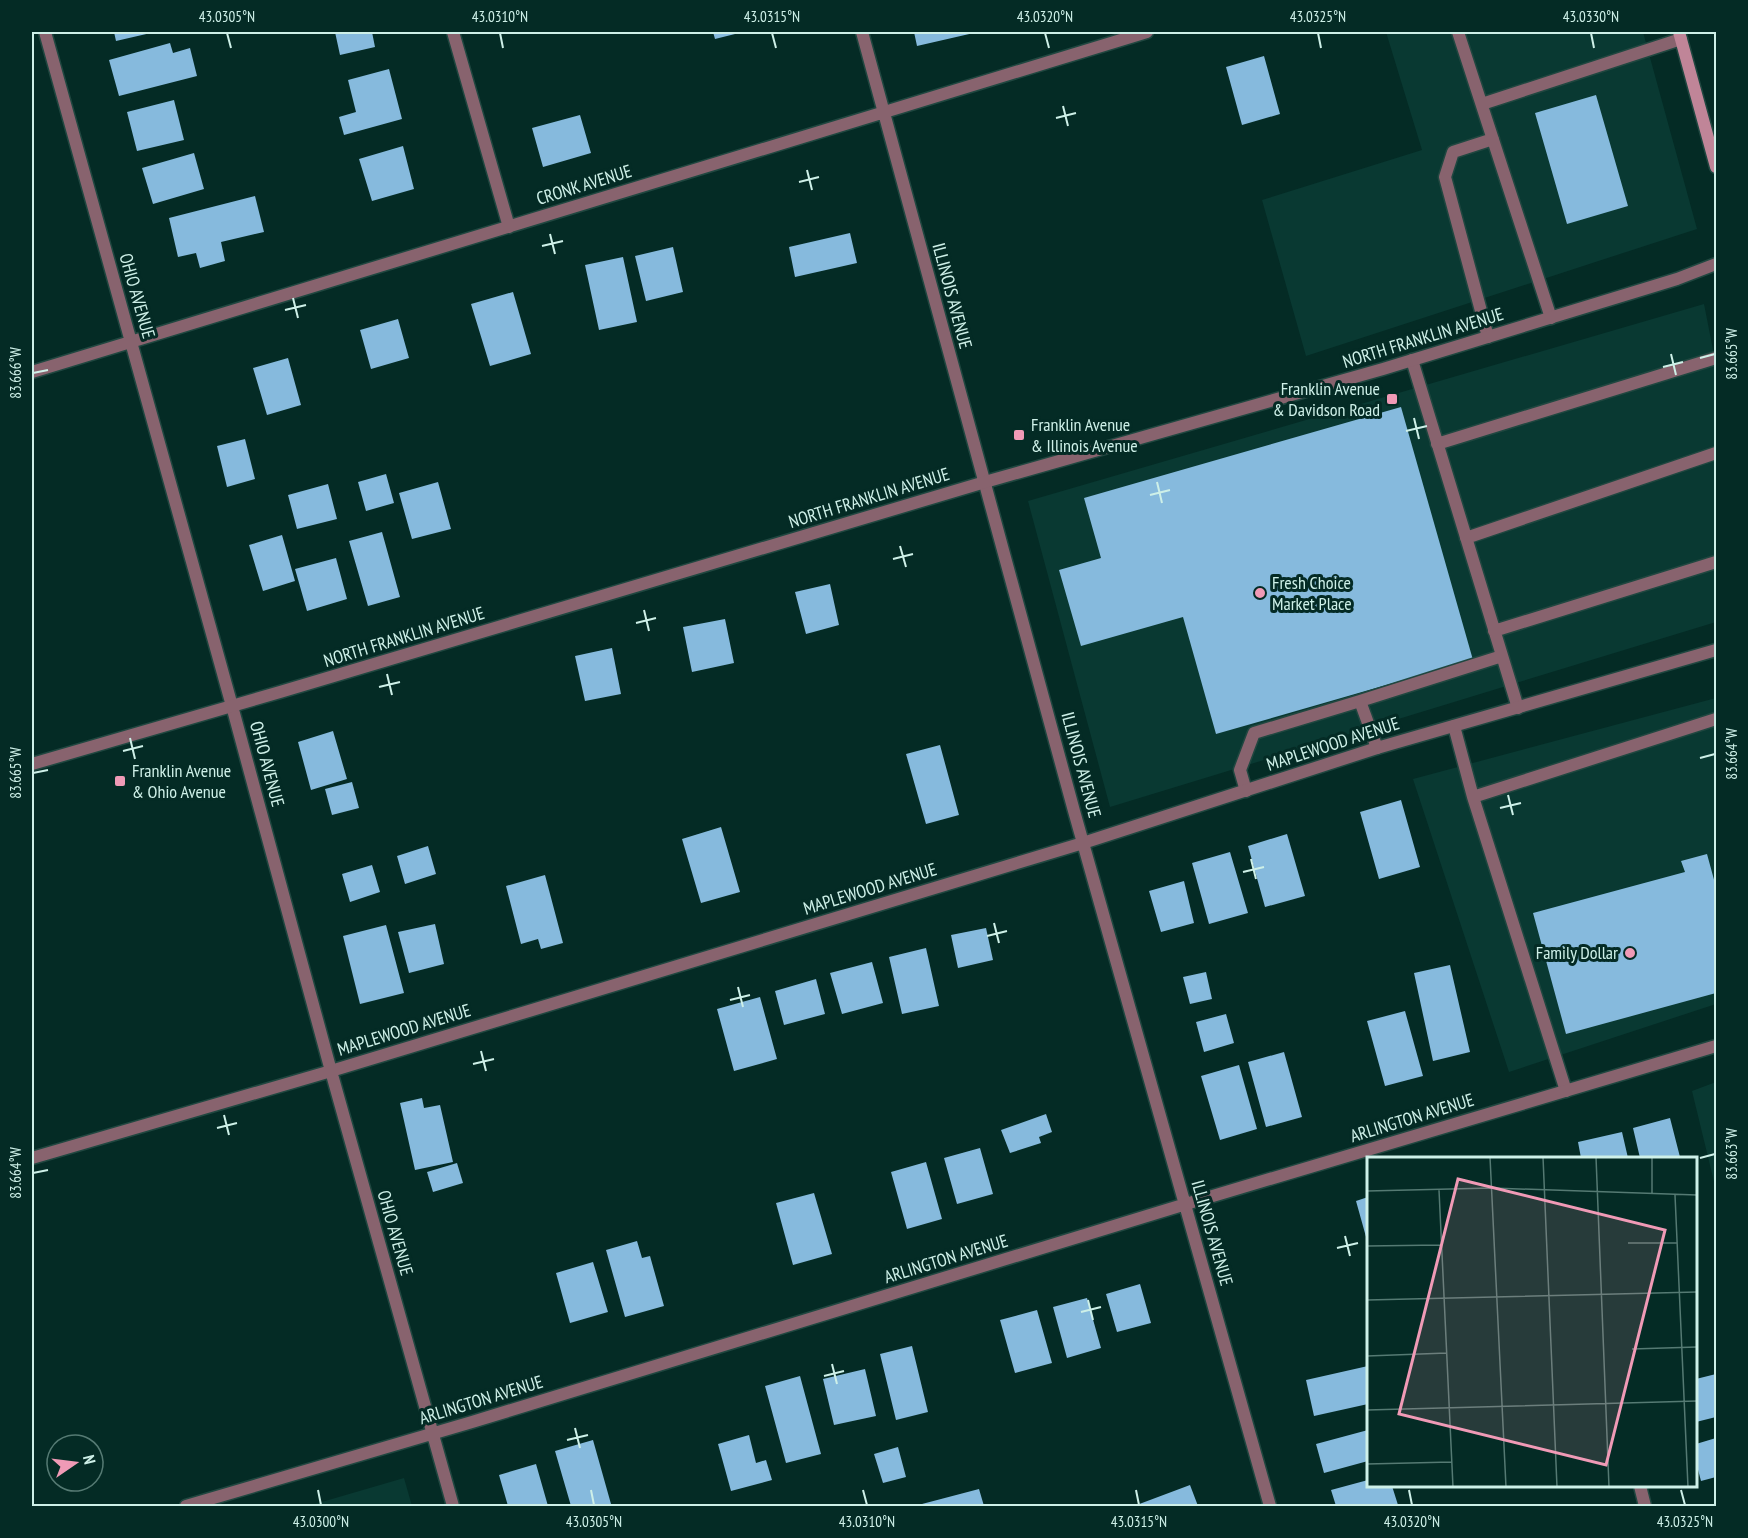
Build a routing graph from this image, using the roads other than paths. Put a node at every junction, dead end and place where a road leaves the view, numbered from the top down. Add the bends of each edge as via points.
1 (45, 32) edge
2 (453, 32) edge
3 (862, 32) edge
4 (1147, 32) edge
5 (1458, 32) edge
6 (1680, 35) edge
7 (1482, 104) junction
8 (884, 112) junction
9 (1493, 139) junction
10 (1716, 167) edge
11 (509, 227) junction
12 (1716, 264) edge
13 (1551, 318) junction
14 (1488, 337) junction
15 (132, 342) junction
16 (1716, 358) edge
17 (1412, 360) junction
18 (32, 372) edge
19 (1437, 444) junction
20 (1716, 453) edge
21 (985, 482) junction
22 (1466, 538) junction
23 (1716, 562) edge
24 (1494, 630) junction
25 (1716, 650) edge
26 (1502, 656) junction
27 (1360, 701) junction
28 (232, 706) junction
29 (1518, 708) junction
30 (1716, 719) edge
31 (1454, 726) junction
32 (1377, 748) junction
33 (32, 764) edge
34 (1246, 791) junction
35 (1473, 797) junction
36 (1083, 843) junction
37 (1716, 1046) edge
38 (331, 1071) junction
39 (1566, 1091) junction
40 (32, 1158) edge
41 (1186, 1204) junction
42 (432, 1434) junction
43 (1641, 1487) edge
44 (186, 1506) edge
45 (453, 1506) edge
46 (1270, 1506) edge
47 (1645, 1506) edge

1 - 15 street, OHIO AVENUE
2 - 11 street
3 - 8 street, ILLINOIS AVENUE
4 - 8 street, CRONK AVENUE
5 - 7 street
6 - 7 street
6 - 10 main road
7 - 9 street
8 - 11 street, CRONK AVENUE
8 - 21 street, ILLINOIS AVENUE
9 - 13 street
9 - 14 street via 1453,152 1445,177
11 - 15 street, CRONK AVENUE
12 - 13 street, NORTH FRANKLIN AVENUE
13 - 14 street, NORTH FRANKLIN AVENUE
14 - 17 street, NORTH FRANKLIN AVENUE
15 - 18 street, CRONK AVENUE
15 - 28 street, OHIO AVENUE
16 - 19 street
17 - 19 street
17 - 21 street, NORTH FRANKLIN AVENUE
19 - 22 street
20 - 22 street
21 - 28 street, NORTH FRANKLIN AVENUE
21 - 36 street, ILLINOIS AVENUE
22 - 24 street
23 - 24 street
24 - 26 street
25 - 29 street, MAPLEWOOD AVENUE
26 - 27 street
26 - 29 street
27 - 32 street
27 - 34 street via 1254,732 1240,770
28 - 33 street, NORTH FRANKLIN AVENUE
28 - 38 street, OHIO AVENUE
29 - 31 street, MAPLEWOOD AVENUE
30 - 35 street
31 - 32 street, MAPLEWOOD AVENUE
31 - 35 street
32 - 34 street, MAPLEWOOD AVENUE
34 - 36 street, MAPLEWOOD AVENUE
35 - 39 street
36 - 38 street, MAPLEWOOD AVENUE
36 - 41 street, ILLINOIS AVENUE
37 - 39 street, ARLINGTON AVENUE
38 - 40 street, MAPLEWOOD AVENUE
38 - 42 street, OHIO AVENUE
39 - 41 street, ARLINGTON AVENUE
41 - 42 street, ARLINGTON AVENUE
41 - 46 street, ILLINOIS AVENUE
42 - 44 street, ARLINGTON AVENUE
42 - 45 street, OHIO AVENUE
43 - 47 street

